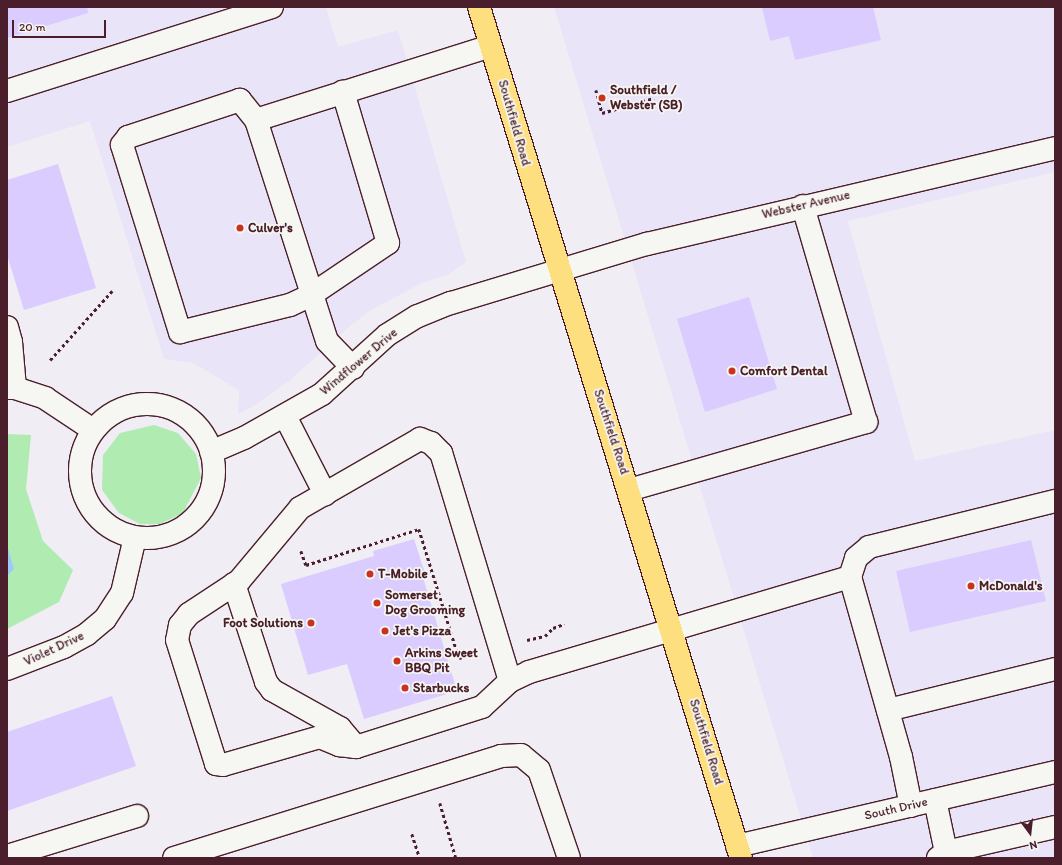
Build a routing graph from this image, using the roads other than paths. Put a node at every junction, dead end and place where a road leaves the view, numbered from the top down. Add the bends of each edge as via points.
1 (272, 7) edge
2 (479, 7) edge
3 (222, 14) edge
4 (491, 46) junction
5 (7, 91) edge
6 (343, 92) junction
7 (256, 120) junction
8 (1055, 148) edge
9 (802, 206) junction
10 (559, 271) junction
11 (311, 296) junction
12 (7, 327) edge
13 (353, 368) junction
14 (11, 388) edge
15 (285, 416) junction
16 (94, 430) junction
17 (211, 452) junction
18 (629, 490) junction
19 (325, 494) junction
20 (1055, 501) edge
21 (135, 537) junction
22 (850, 578) junction
23 (234, 584) junction
24 (673, 632) junction
25 (7, 669) edge
26 (1055, 669) edge
27 (510, 681) junction
28 (888, 710) junction
29 (356, 746) junction
30 (1055, 772) edge
31 (935, 800) junction
32 (911, 806) junction
33 (137, 816) dead end
34 (1055, 827) edge
35 (739, 852) edge
36 (942, 855) edge
37 (7, 856) edge
38 (174, 858) edge
39 (569, 858) edge

1 - 3 street
2 - 4 main road, Southfield Road
3 - 5 street
4 - 6 street
4 - 10 main road, Southfield Road
6 - 7 street
6 - 11 street via 388,244
7 - 11 street
7 - 11 street via 240,100 128,137 122,145 180,332 290,305
8 - 9 street, Webster Avenue
9 - 10 street, Webster Avenue via 647,244
9 - 18 street via 866,422
10 - 13 street, Windflower Drive via 451,303 418,316 387,335
10 - 18 main road, Southfield Road
11 - 13 street via 327,341
12 - 14 street via 11,342
13 - 15 street, Windflower Drive via 322,394
14 - 16 street via 45,398
15 - 17 street, Windflower Drive
15 - 19 street
16 - 17 street via 110,414 132,405 154,404 176,410 195,424
16 - 21 street via 83,449 80,470 83,492 93,511 109,526
17 - 21 street via 213,486 205,506 190,522 172,534 150,538
18 - 24 main road, Southfield Road
19 - 23 street via 300,508
19 - 27 street via 420,439 431,443 441,453
20 - 22 street via 869,547 856,558
21 - 25 street, Violet Drive via 122,593 105,619 87,634 64,647
22 - 24 street
22 - 28 street
23 - 29 street via 266,682 272,690 340,728
23 - 29 street via 190,614 180,625 177,640 216,764 223,765 320,737 339,745
24 - 27 street via 529,672
24 - 35 main road, Southfield Road
26 - 28 street
27 - 29 street via 482,707
28 - 32 street
30 - 31 street, South Drive
31 - 32 street, South Drive
31 - 36 street
32 - 35 street, South Drive
33 - 37 street
34 - 36 street
38 - 39 street via 501,756 521,755 539,770

